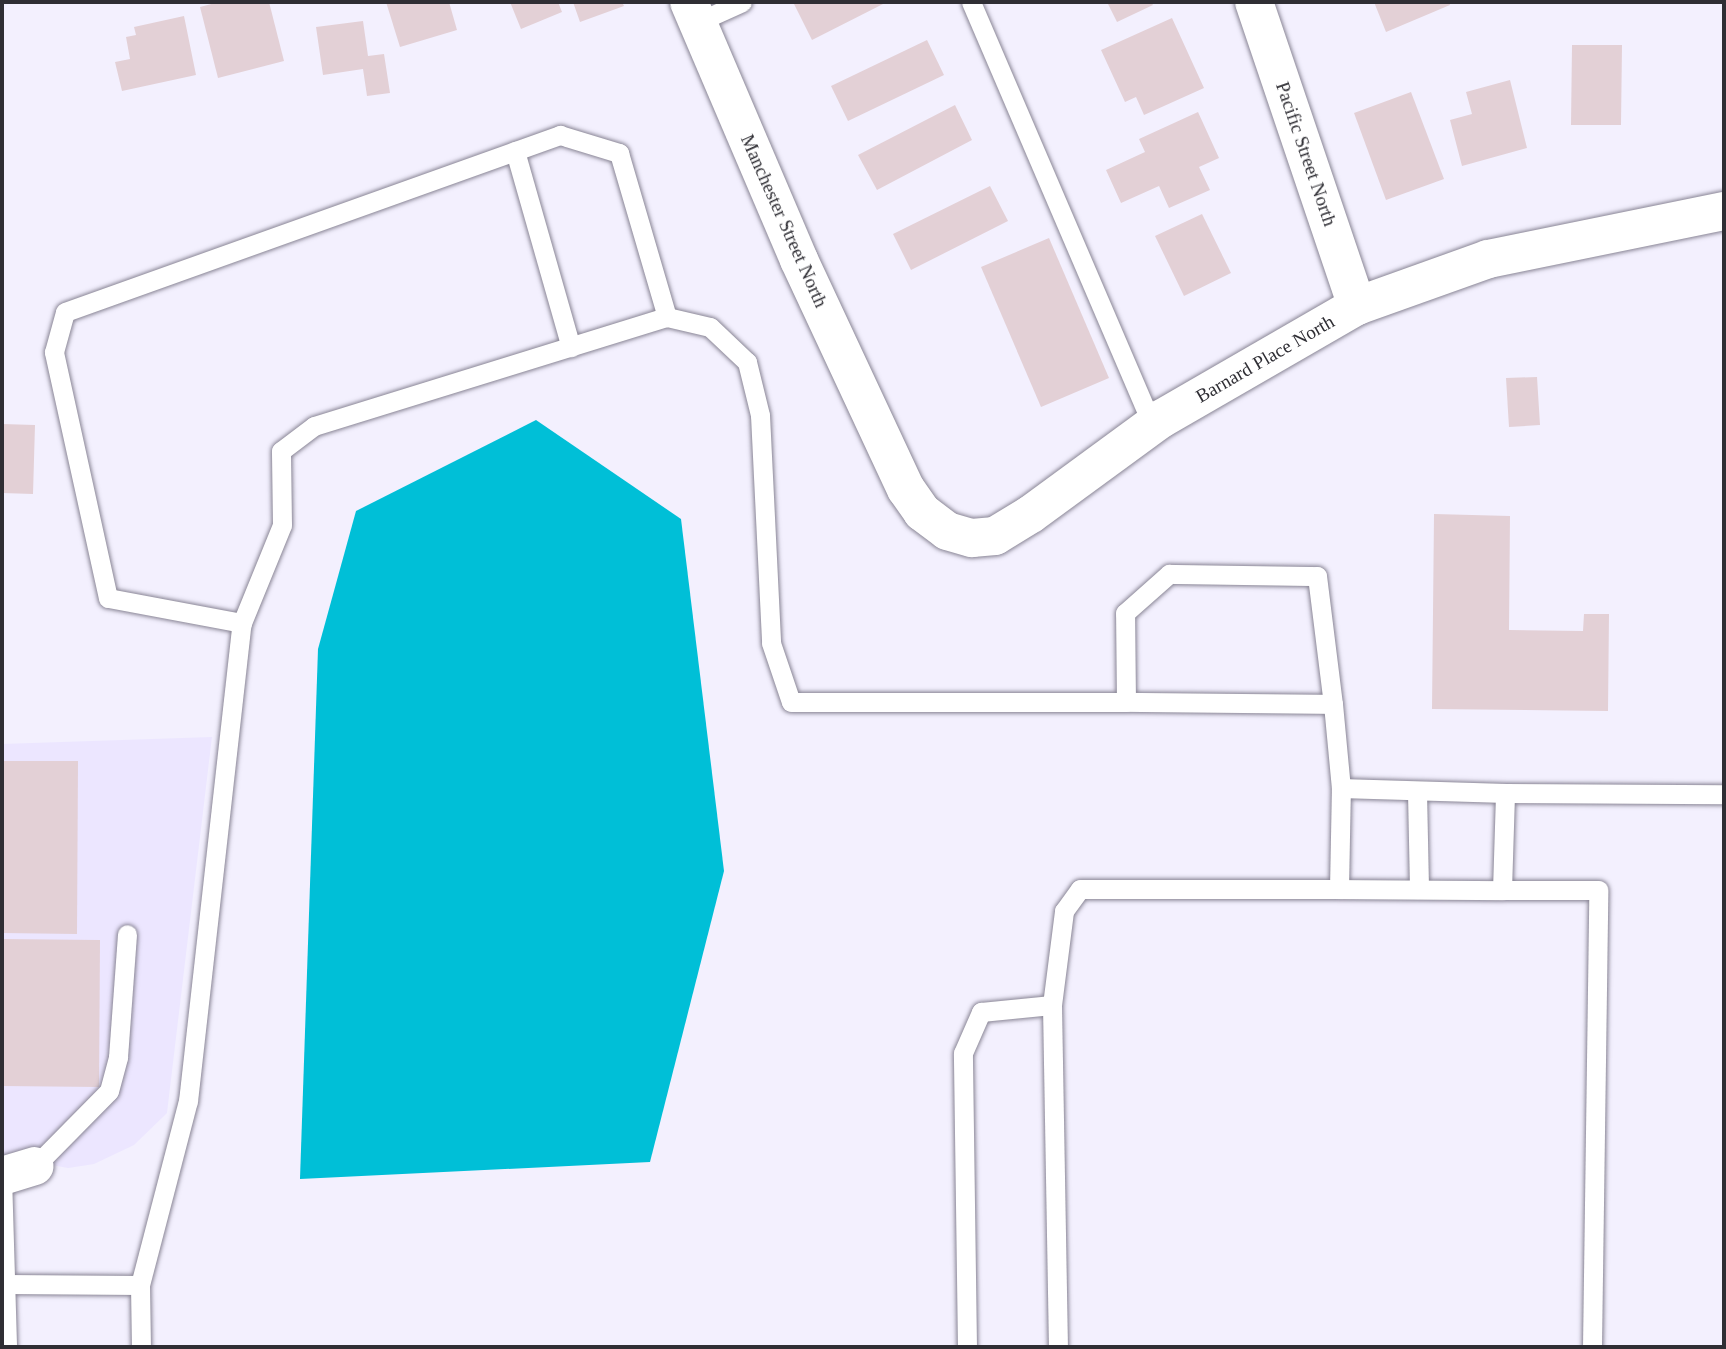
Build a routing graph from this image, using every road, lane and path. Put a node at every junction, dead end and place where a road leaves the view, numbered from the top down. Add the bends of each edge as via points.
1 (742, 2) edge
2 (971, 2) edge
3 (1254, 2) edge
4 (694, 12) edge
5 (514, 151) junction
6 (1724, 211) edge
7 (1357, 306) junction
8 (667, 317) junction
9 (571, 347) junction
10 (1152, 425) junction
11 (883, 439) joint
12 (242, 623) junction
13 (1126, 702) junction
14 (1333, 704) junction
15 (1341, 788) junction
16 (1418, 792) junction
17 (1505, 793) junction
18 (1724, 794) edge
19 (1339, 888) junction
20 (1419, 889) junction
21 (1502, 890) junction
22 (127, 934) dead end
23 (1052, 1005) junction
24 (13, 1173) edge
25 (5, 1284) junction
26 (140, 1285) junction
27 (6, 1347) edge
28 (141, 1347) edge
29 (967, 1347) edge
30 (1058, 1347) edge
31 (1592, 1347) edge

1 - 4 lane
2 - 10 lane
3 - 7 street, Pacific Street North
4 - 11 street, Manchester Street North via 799,260
5 - 8 lane via 560,135 619,153
5 - 9 lane
5 - 12 lane via 65,312 54,352 108,598
6 - 7 street, Barnard Place North via 1488,259
7 - 10 street, Barnard Place North
8 - 9 lane
8 - 13 lane via 710,327 747,362 760,415 771,643 791,702
9 - 12 lane via 314,426 281,451 282,524
10 - 11 street, Barnard Place North via 1031,514 995,536 972,538 947,531 922,512
12 - 26 lane via 188,1101
13 - 14 lane
13 - 14 lane via 1125,613 1169,574 1317,576
14 - 15 lane
15 - 16 lane
15 - 19 lane
16 - 17 lane
16 - 20 lane
17 - 18 lane
17 - 21 lane
19 - 20 lane
19 - 23 lane via 1080,888 1064,911
20 - 21 lane
21 - 31 lane via 1598,890
22 - 24 lane via 118,1057 109,1091
23 - 29 lane via 981,1012 963,1053
23 - 30 lane
24 - 25 lane
25 - 26 lane
25 - 27 lane
26 - 28 lane

